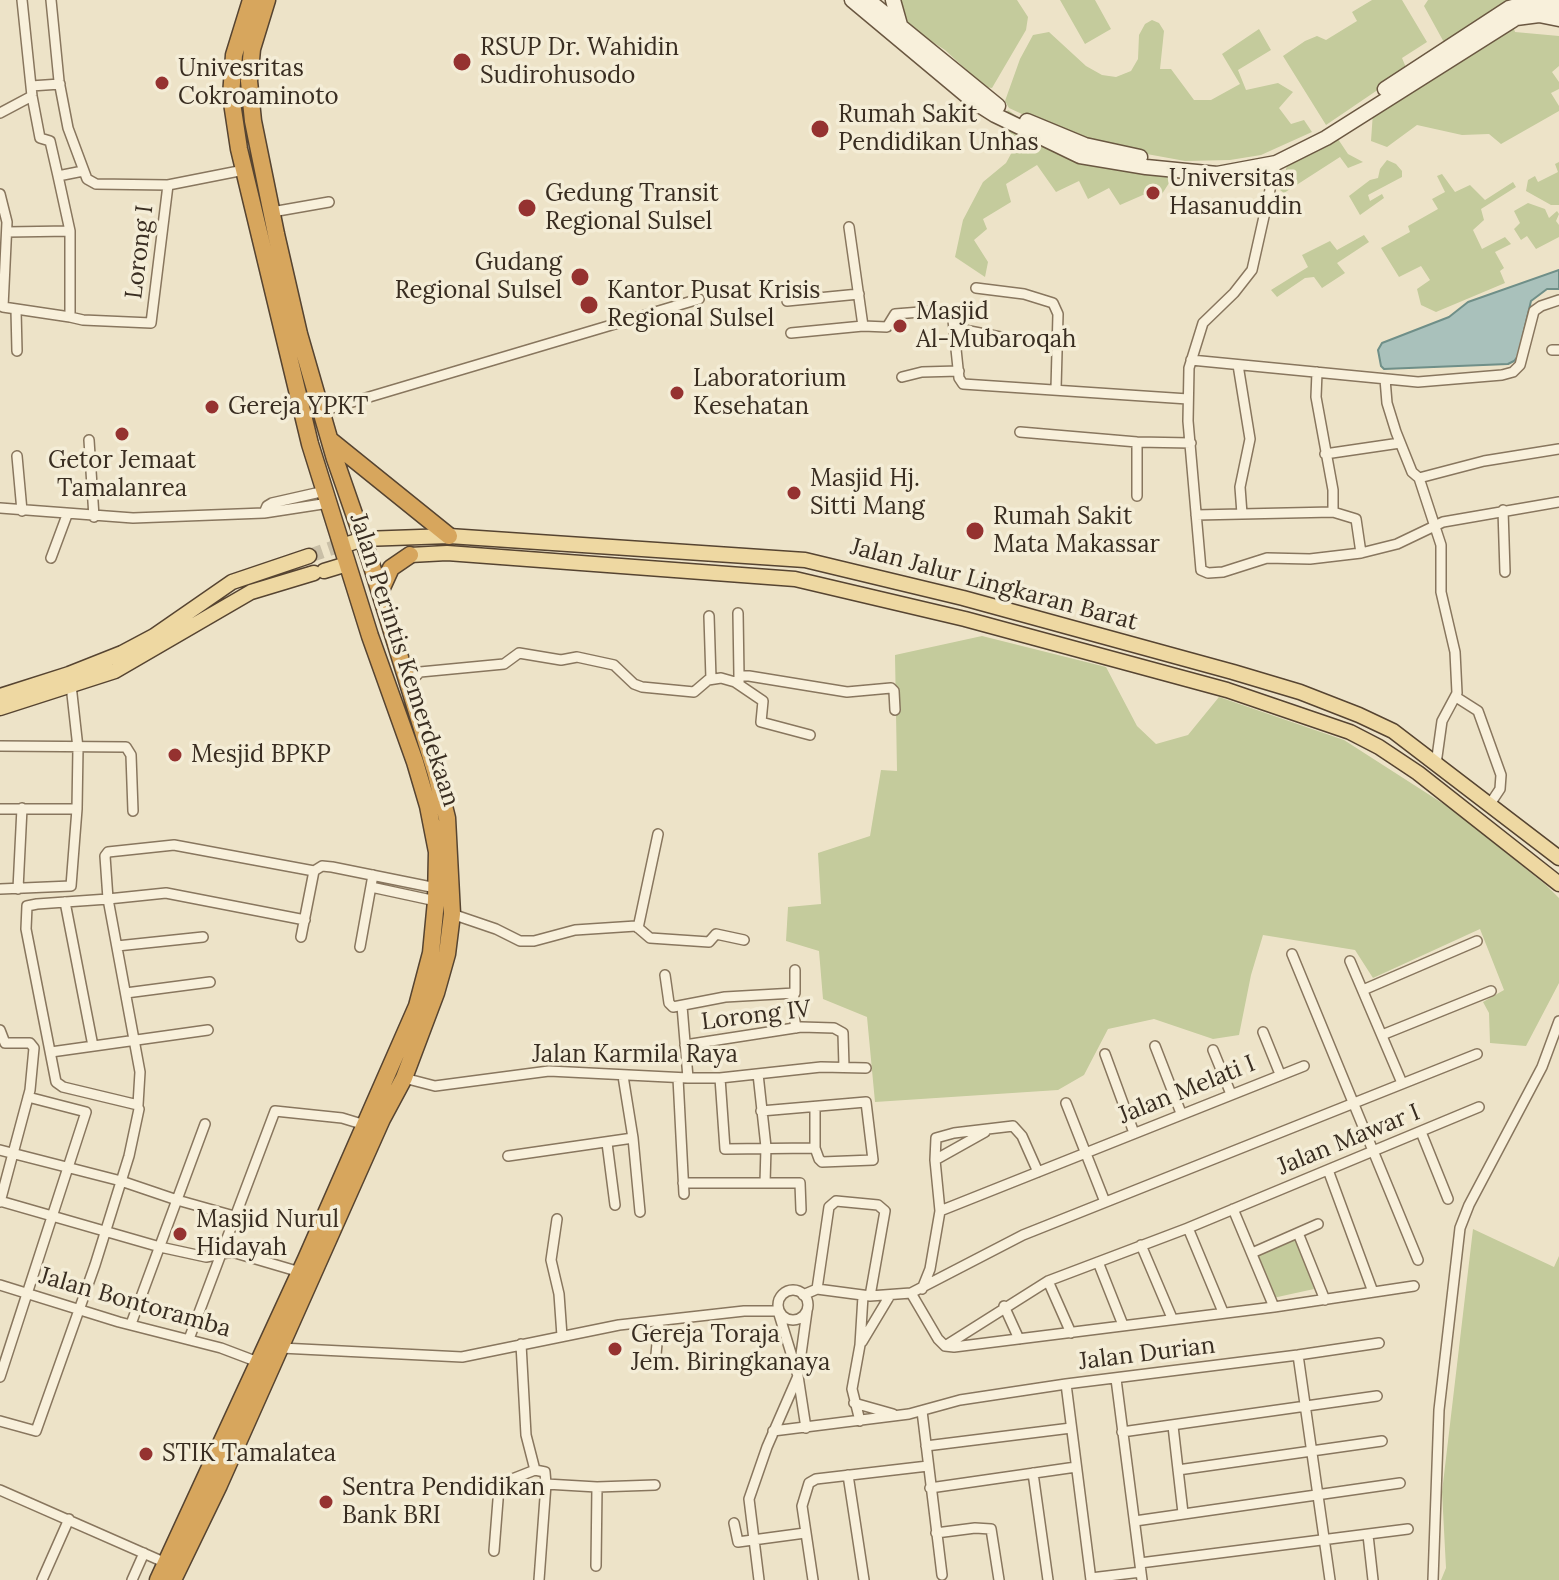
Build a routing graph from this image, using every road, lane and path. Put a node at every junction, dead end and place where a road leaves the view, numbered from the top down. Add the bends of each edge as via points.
1 (22, 0) edge
2 (51, 0) edge
3 (251, 0) edge
4 (267, 0) edge
5 (852, 0) edge
6 (868, 0) edge
7 (893, 0) edge
8 (1528, 6) edge
9 (1559, 6) edge
10 (1559, 19) edge
11 (900, 25) junction
12 (60, 84) junction
13 (31, 91) junction
14 (978, 97) junction
15 (0, 113) edge
16 (258, 146) junction
17 (1300, 146) junction
18 (239, 149) junction
19 (1276, 163) junction
20 (244, 170) junction
21 (83, 171) junction
22 (58, 176) junction
23 (168, 185) junction
24 (0, 194) edge
25 (329, 202) dead end
26 (272, 212) junction
27 (3, 215) edge
28 (849, 227) dead end
29 (70, 231) junction
30 (7, 232) junction
31 (3, 260) edge
32 (976, 288) dead end
33 (859, 294) junction
34 (699, 299) dead end
35 (1559, 300) edge
36 (787, 301) dead end
37 (16, 310) junction
38 (70, 317) junction
39 (863, 326) junction
40 (954, 328) junction
41 (791, 333) dead end
42 (1021, 341) dead end
43 (17, 351) dead end
44 (1238, 365) junction
45 (1189, 366) junction
46 (1317, 372) junction
47 (960, 376) junction
48 (902, 377) dead end
49 (1385, 379) junction
50 (1056, 389) junction
51 (1188, 399) junction
52 (322, 411) junction
53 (1020, 432) dead end
54 (89, 440) dead end
55 (330, 440) junction
56 (1137, 442) junction
57 (1191, 443) junction
58 (1400, 443) junction
59 (1559, 449) edge
60 (1325, 454) junction
61 (17, 456) dead end
62 (1419, 478) junction
63 (1137, 496) dead end
64 (327, 497) junction
65 (1559, 502) edge
66 (0, 508) edge
67 (1503, 510) junction
68 (22, 511) junction
69 (1333, 512) junction
70 (1242, 514) junction
71 (67, 515) junction
72 (1196, 515) junction
73 (94, 517) junction
74 (1435, 524) junction
75 (361, 534) junction
76 (449, 536) junction
77 (340, 541) junction
78 (1361, 553) junction
79 (410, 555) joint
80 (309, 556) tunnel mouth
81 (369, 557) junction
82 (51, 558) dead end
83 (347, 564) junction
84 (1505, 572) dead end
85 (380, 592) junction
86 (738, 613) dead end
87 (709, 616) dead end
88 (111, 665) junction
89 (1233, 672) junction
90 (711, 679) junction
91 (739, 680) junction
92 (408, 684) junction
93 (71, 685) junction
94 (1227, 690) junction
95 (1456, 697) junction
96 (0, 704) edge
97 (895, 710) dead end
98 (810, 735) dead end
99 (0, 746) edge
100 (78, 748) junction
101 (1436, 764) junction
102 (1490, 804) junction
103 (22, 808) junction
104 (0, 809) edge
105 (77, 809) junction
106 (133, 811) dead end
107 (658, 834) dead end
108 (1559, 858) edge
109 (314, 871) junction
110 (373, 875) junction
111 (1559, 884) edge
112 (371, 887) junction
113 (0, 889) edge
114 (18, 889) junction
115 (436, 895) junction
116 (108, 899) junction
117 (65, 902) junction
118 (452, 914) junction
119 (305, 920) junction
120 (638, 928) junction
121 (203, 937) dead end
122 (301, 937) dead end
123 (744, 940) dead end
124 (1477, 941) dead end
125 (117, 946) junction
126 (360, 947) dead end
127 (1292, 954) dead end
128 (1350, 961) dead end
129 (795, 970) dead end
130 (665, 975) dead end
131 (210, 982) dead end
132 (1363, 990) junction
133 (1491, 991) dead end
134 (126, 993) junction
135 (795, 993) junction
136 (682, 1006) junction
137 (1559, 1021) edge
138 (796, 1028) junction
139 (0, 1030) edge
140 (208, 1030) dead end
141 (1263, 1032) dead end
142 (1382, 1035) junction
143 (134, 1040) junction
144 (685, 1045) junction
145 (93, 1046) junction
146 (1155, 1046) dead end
147 (1213, 1050) dead end
148 (51, 1052) junction
149 (1105, 1054) dead end
150 (1477, 1054) dead end
151 (1304, 1066) dead end
152 (844, 1067) junction
153 (866, 1068) dead end
154 (758, 1074) junction
155 (1280, 1074) junction
156 (623, 1076) junction
157 (404, 1078) junction
158 (683, 1078) junction
159 (720, 1078) junction
160 (1402, 1083) junction
161 (1231, 1094) junction
162 (28, 1097) junction
163 (1353, 1102) junction
164 (1066, 1103) dead end
165 (815, 1107) junction
166 (1479, 1107) dead end
167 (139, 1109) dead end
168 (761, 1111) junction
169 (1181, 1113) junction
170 (205, 1124) dead end
171 (365, 1125) junction
172 (992, 1129) junction
173 (1421, 1132) junction
174 (1134, 1133) junction
175 (633, 1138) junction
176 (607, 1143) junction
177 (766, 1147) junction
178 (815, 1148) junction
179 (0, 1150) edge
180 (1373, 1151) junction
181 (1086, 1152) junction
182 (14, 1154) junction
183 (508, 1156) dead end
184 (935, 1160) junction
185 (67, 1167) junction
186 (1328, 1170) junction
187 (1038, 1172) junction
188 (121, 1181) junction
189 (683, 1183) junction
190 (765, 1183) junction
191 (684, 1194) dead end
192 (1448, 1199) dead end
193 (177, 1200) junction
194 (0, 1201) edge
195 (1105, 1202) junction
196 (615, 1205) dead end
197 (1233, 1209) junction
198 (801, 1210) dead end
199 (940, 1211) junction
200 (640, 1212) dead end
201 (51, 1216) junction
202 (234, 1216) junction
203 (557, 1219) dead end
204 (1318, 1224) dead end
205 (1188, 1228) junction
206 (106, 1231) junction
207 (1298, 1233) junction
208 (1141, 1245) junction
209 (160, 1247) junction
210 (317, 1249) junction
211 (1252, 1253) junction
212 (220, 1254) junction
213 (1418, 1260) dead end
214 (1098, 1262) junction
215 (930, 1269) junction
216 (957, 1269) junction
217 (300, 1272) junction
218 (1048, 1281) junction
219 (0, 1285) edge
220 (1414, 1286) dead end
221 (817, 1289) junction
222 (922, 1289) junction
223 (26, 1292) junction
224 (1373, 1292) junction
225 (911, 1293) junction
226 (803, 1295) junction
227 (867, 1296) junction
228 (889, 1297) junction
229 (1325, 1300) junction
230 (1004, 1306) junction
231 (1274, 1307) junction
232 (80, 1309) junction
233 (778, 1311) junction
234 (807, 1311) junction
235 (1223, 1312) junction
236 (1172, 1318) junction
237 (659, 1321) junction
238 (131, 1324) junction
239 (1123, 1325) junction
240 (1071, 1333) junction
241 (562, 1336) junction
242 (189, 1339) junction
243 (1019, 1339) junction
244 (1379, 1343) dead end
245 (521, 1344) junction
246 (860, 1345) junction
247 (945, 1346) junction
248 (281, 1348) junction
249 (1298, 1355) junction
250 (258, 1362) junction
251 (655, 1366) dead end
252 (798, 1376) junction
253 (0, 1377) edge
254 (1116, 1379) junction
255 (1066, 1384) junction
256 (1377, 1396) dead end
257 (854, 1403) junction
258 (1306, 1406) junction
259 (922, 1411) junction
260 (900, 1416) junction
261 (0, 1421) edge
262 (860, 1421) junction
263 (1173, 1426) junction
264 (806, 1428) junction
265 (1071, 1428) junction
266 (773, 1431) junction
267 (1122, 1432) junction
268 (1382, 1441) dead end
269 (926, 1446) junction
270 (1312, 1451) junction
271 (928, 1466) junction
272 (1076, 1467) junction
273 (535, 1470) junction
274 (1178, 1470) junction
275 (1033, 1473) junction
276 (848, 1475) junction
277 (1400, 1483) dead end
278 (546, 1484) junction
279 (655, 1485) dead end
280 (597, 1487) junction
281 (930, 1488) junction
282 (0, 1490) edge
283 (1318, 1495) junction
284 (1183, 1513) junction
285 (69, 1519) junction
286 (1135, 1521) junction
287 (734, 1523) dead end
288 (1408, 1529) dead end
289 (805, 1533) junction
290 (936, 1533) junction
291 (1368, 1535) junction
292 (1324, 1539) junction
293 (753, 1540) junction
294 (494, 1551) dead end
295 (144, 1553) junction
296 (166, 1563) junction
297 (596, 1566) dead end
298 (1141, 1572) edge
299 (942, 1575) dead end
300 (1091, 1579) edge
301 (42, 1580) edge
302 (132, 1580) edge
303 (158, 1580) edge
304 (173, 1580) edge
305 (539, 1580) edge
306 (759, 1580) edge
307 (813, 1580) edge
308 (864, 1580) edge
309 (999, 1580) edge
310 (1048, 1580) edge
311 (1330, 1580) edge
312 (1373, 1580) edge
313 (1433, 1580) edge

1 - 13 street
2 - 12 street
3 - 18 highway, Jalan Perintis Kemerdekaan via 234,55 231,96
4 - 16 highway, Jalan Perintis Kemerdekaan via 250,65
5 - 14 street
6 - 11 street
7 - 11 street
8 - 9 street
8 - 10 street
8 - 17 street via 1509,8
11 - 14 street
12 - 13 street
12 - 21 street
13 - 15 street
13 - 22 street via 40,138 50,141
14 - 17 street via 1072,140 1137,157 1217,166
14 - 19 street via 995,115 1080,156 1217,174
16 - 18 highway
16 - 26 highway, Jalan Perintis Kemerdekaan
17 - 19 street
18 - 20 highway, Jalan Perintis Kemerdekaan
19 - 45 street via 1252,270 1203,323
20 - 23 street
20 - 64 highway, Jalan Perintis Kemerdekaan
21 - 22 street
21 - 23 street via 96,184
22 - 29 street
23 - 38 street, Lorong I via 151,323
24 - 27 street
25 - 26 street
26 - 52 highway, Jalan Perintis Kemerdekaan
27 - 30 street
28 - 33 street
29 - 30 street
29 - 38 street
30 - 31 street
31 - 37 street via 3,307
32 - 50 street via 1053,303 1058,314
33 - 36 street
33 - 39 street
34 - 52 street
35 - 49 street via 1534,311 1520,365 1510,373 1433,382
37 - 38 street
37 - 43 street
39 - 40 street via 887,327 894,314 942,309 951,315
39 - 41 street
40 - 42 street
40 - 47 street
44 - 45 street
44 - 46 street
44 - 70 street via 1250,436 1240,487
45 - 51 street
46 - 49 street
46 - 60 street
47 - 48 street via 922,372
47 - 50 street via 964,384
49 - 58 street
50 - 51 street
51 - 57 street
52 - 55 highway, Jalan Perintis Kemerdekaan
53 - 56 street
54 - 73 street
55 - 75 highway, Jalan Perintis Kemerdekaan
55 - 76 highway
56 - 57 street
56 - 63 street
57 - 72 street
58 - 60 street
58 - 62 street
59 - 62 street
60 - 69 street
61 - 68 street
62 - 74 street
64 - 73 street via 270,503 264,513
64 - 77 highway, Jalan Perintis Kemerdekaan
65 - 67 street
66 - 68 street
67 - 74 street
67 - 84 street
68 - 71 street
69 - 70 street
69 - 78 street via 1356,519
70 - 72 street
71 - 73 street
71 - 82 street
72 - 78 street via 1204,572 1218,573 1259,558
74 - 78 street via 1397,544
74 - 95 street via 1441,592 1455,652
75 - 76 main road, Jalan Jalur Lingkaran Barat
75 - 77 highway
75 - 81 highway, Jalan Perintis Kemerdekaan
76 - 89 main road, Jalan Jalur Lingkaran Barat via 805,560
77 - 83 highway, Jalan Perintis Kemerdekaan
79 - 85 highway via 391,568
79 - 94 main road, Jalan Jalur Lingkaran Barat via 508,556 795,579
80 - 88 main road via 232,582
81 - 83 highway
81 - 85 highway, Jalan Perintis Kemerdekaan
83 - 88 main road via 251,592
83 - 115 highway, Jalan Perintis Kemerdekaan via 428,806 437,852
85 - 92 highway, Jalan Perintis Kemerdekaan
86 - 91 street
87 - 90 street
88 - 93 main road
88 - 96 main road
89 - 94 main road
89 - 101 main road, Jalan Jalur Lingkaran Barat via 1359,715 1393,731
90 - 91 street
90 - 92 street via 694,692 642,687 604,662 521,653 504,664 420,672
91 - 97 street via 847,692 891,688
91 - 98 street via 763,701 761,722
92 - 118 highway, Jalan Perintis Kemerdekaan via 447,818
93 - 96 main road
93 - 100 street
94 - 111 main road, Jalan Jalur Lingkaran Barat via 1379,747
95 - 101 street via 1442,721
95 - 102 street via 1478,711 1501,775 1500,789
99 - 100 street
100 - 105 street
100 - 106 street via 128,748
101 - 102 main road, Jalan Jalur Lingkaran Barat
102 - 108 main road, Jalan Jalur Lingkaran Barat
103 - 104 street
103 - 105 street
103 - 114 street
105 - 114 street via 71,886
107 - 120 street
109 - 110 street via 322,866
109 - 116 street via 174,845 110,851 105,855
109 - 119 street
110 - 112 street
110 - 115 street
112 - 115 street
112 - 126 street
113 - 114 street
115 - 171 highway, Jalan Perintis Kemerdekaan via 431,953 417,1006
116 - 117 street
116 - 119 street via 171,893
116 - 125 street
117 - 145 street
117 - 148 street via 25,909
118 - 120 street via 520,941 588,929
118 - 157 highway, Jalan Perintis Kemerdekaan via 436,993
119 - 122 street
120 - 123 street via 650,938 709,942 717,934
121 - 125 street
124 - 132 street
125 - 134 street
127 - 163 street
128 - 132 street
129 - 135 street
130 - 136 street via 669,1003
131 - 134 street
132 - 142 street
133 - 142 street
134 - 143 street
135 - 136 street
135 - 138 street
136 - 144 street
137 - 313 street via 1542,1067 1460,1228 1439,1410
138 - 144 street, Lorong IV
138 - 152 street, Lorong IV via 841,1030
139 - 162 street via 5,1043 30,1043 34,1048
140 - 143 street
141 - 155 street
142 - 160 street
143 - 145 street
143 - 148 street via 140,1072 138,1105 59,1085
144 - 158 street
145 - 148 street
146 - 169 street
147 - 161 street
149 - 174 street
150 - 160 street
151 - 155 street, Jalan Melati I
152 - 153 street, Jalan Karmila Raya
152 - 154 street, Jalan Karmila Raya
154 - 159 street, Jalan Karmila Raya
154 - 168 street
155 - 161 street, Jalan Melati I
156 - 157 street, Jalan Karmila Raya via 544,1071 435,1086
156 - 158 street, Jalan Karmila Raya
156 - 175 street
157 - 210 highway, Jalan Perintis Kemerdekaan
158 - 159 street, Jalan Karmila Raya
158 - 189 street
159 - 177 street via 725,1149
160 - 163 street
161 - 169 street, Jalan Melati I
162 - 182 street
162 - 185 street via 86,1112
163 - 180 street
163 - 195 street
164 - 181 street
165 - 168 street
165 - 178 street
165 - 178 street via 866,1102 873,1160 822,1162
166 - 173 street, Jalan Mawar I
167 - 188 street
168 - 177 street
169 - 174 street, Jalan Melati I
170 - 193 street
171 - 202 street via 275,1111
171 - 210 highway, Jalan Perintis Kemerdekaan
172 - 184 street
172 - 184 street via 939,1136
172 - 187 street via 1017,1129
173 - 180 street, Jalan Mawar I
173 - 192 street
174 - 181 street, Jalan Melati I
175 - 176 street
175 - 200 street
176 - 183 street
176 - 196 street
177 - 178 street
177 - 190 street
179 - 182 street
180 - 186 street, Jalan Mawar I
180 - 213 street
181 - 187 street, Jalan Melati I
181 - 195 street
182 - 185 street
182 - 194 street
184 - 199 street
185 - 188 street
185 - 201 street
186 - 197 street, Jalan Mawar I
186 - 224 street
187 - 199 street, Jalan Melati I
188 - 193 street
188 - 206 street
189 - 190 street
189 - 191 street
190 - 198 street via 801,1184
193 - 202 street
193 - 209 street
194 - 201 street
195 - 216 street
197 - 205 street, Jalan Mawar I
197 - 211 street
199 - 215 street
201 - 206 street
201 - 223 street
202 - 212 street
203 - 241 street via 551,1260
204 - 207 street
205 - 208 street, Jalan Mawar I
205 - 235 street
206 - 209 street
206 - 232 street
207 - 211 street
207 - 229 street
208 - 214 street, Jalan Mawar I
208 - 236 street
209 - 212 street via 206,1257
209 - 238 street
210 - 217 highway, Jalan Perintis Kemerdekaan
210 - 248 highway, Jalan Perintis Kemerdekaan
211 - 231 street
212 - 217 street via 232,1252
212 - 242 street
214 - 218 street, Jalan Mawar I
214 - 239 street
215 - 216 street
215 - 222 street
216 - 222 street
217 - 250 highway, Jalan Perintis Kemerdekaan
218 - 230 street, Jalan Mawar I
218 - 240 street
219 - 223 street, Jalan Bontoramba
220 - 224 street
221 - 226 street
221 - 227 street
221 - 227 street via 831,1204 878,1205 885,1210 884,1221
222 - 225 street
223 - 232 street, Jalan Bontoramba
223 - 253 street
224 - 229 street
225 - 228 street
225 - 247 street
226 - 233 street via 794,1290 784,1293
226 - 234 street
227 - 228 street
227 - 246 street
228 - 246 street
229 - 231 street
230 - 243 street
230 - 247 street, Jalan Mawar I
231 - 235 street
232 - 238 street, Jalan Bontoramba
232 - 261 street via 36,1431
233 - 234 street via 794,1321
233 - 237 street
233 - 252 street
234 - 252 street
235 - 236 street
236 - 239 street
237 - 241 street
237 - 251 street
238 - 242 street, Jalan Bontoramba
239 - 240 street
240 - 243 street
241 - 245 street
242 - 250 street, Jalan Bontoramba
243 - 247 street
244 - 249 street, Jalan Durian
245 - 248 street via 462,1357
245 - 273 street via 526,1435
246 - 257 street
248 - 304 highway, Jalan Perintis Kemerdekaan
249 - 254 street, Jalan Durian
249 - 258 street
250 - 296 highway, Jalan Perintis Kemerdekaan
252 - 264 street
252 - 266 street
254 - 255 street, Jalan Durian
254 - 267 street
255 - 259 street, Jalan Durian
255 - 265 street
256 - 258 street
257 - 260 street
257 - 262 street
258 - 263 street
258 - 270 street
259 - 260 street, Jalan Durian
259 - 269 street
260 - 262 street, Jalan Durian
262 - 264 street, Jalan Durian
263 - 267 street
263 - 274 street
264 - 266 street, Jalan Durian
265 - 269 street
265 - 272 street
266 - 293 street via 749,1499
267 - 286 street
268 - 270 street
269 - 271 street
270 - 274 street
270 - 283 street
271 - 276 street
271 - 281 street
272 - 275 street
272 - 300 street
273 - 278 street via 545,1472
273 - 294 street via 499,1487
274 - 284 street
275 - 281 street
275 - 310 street
276 - 289 street via 807,1485 802,1502
276 - 308 street
277 - 283 street
278 - 280 street
278 - 305 street
279 - 280 street
280 - 297 street
281 - 290 street
282 - 285 street
283 - 284 street
283 - 292 street
284 - 286 street
285 - 295 street
285 - 301 street
286 - 298 street
287 - 293 street via 737,1541
288 - 291 street
289 - 293 street
289 - 307 street
290 - 299 street
290 - 309 street via 991,1529
291 - 292 street
291 - 312 street
292 - 298 street
292 - 311 street
293 - 306 street
295 - 296 street
295 - 302 street
296 - 303 highway, Jalan Perintis Kemerdekaan
298 - 300 street

